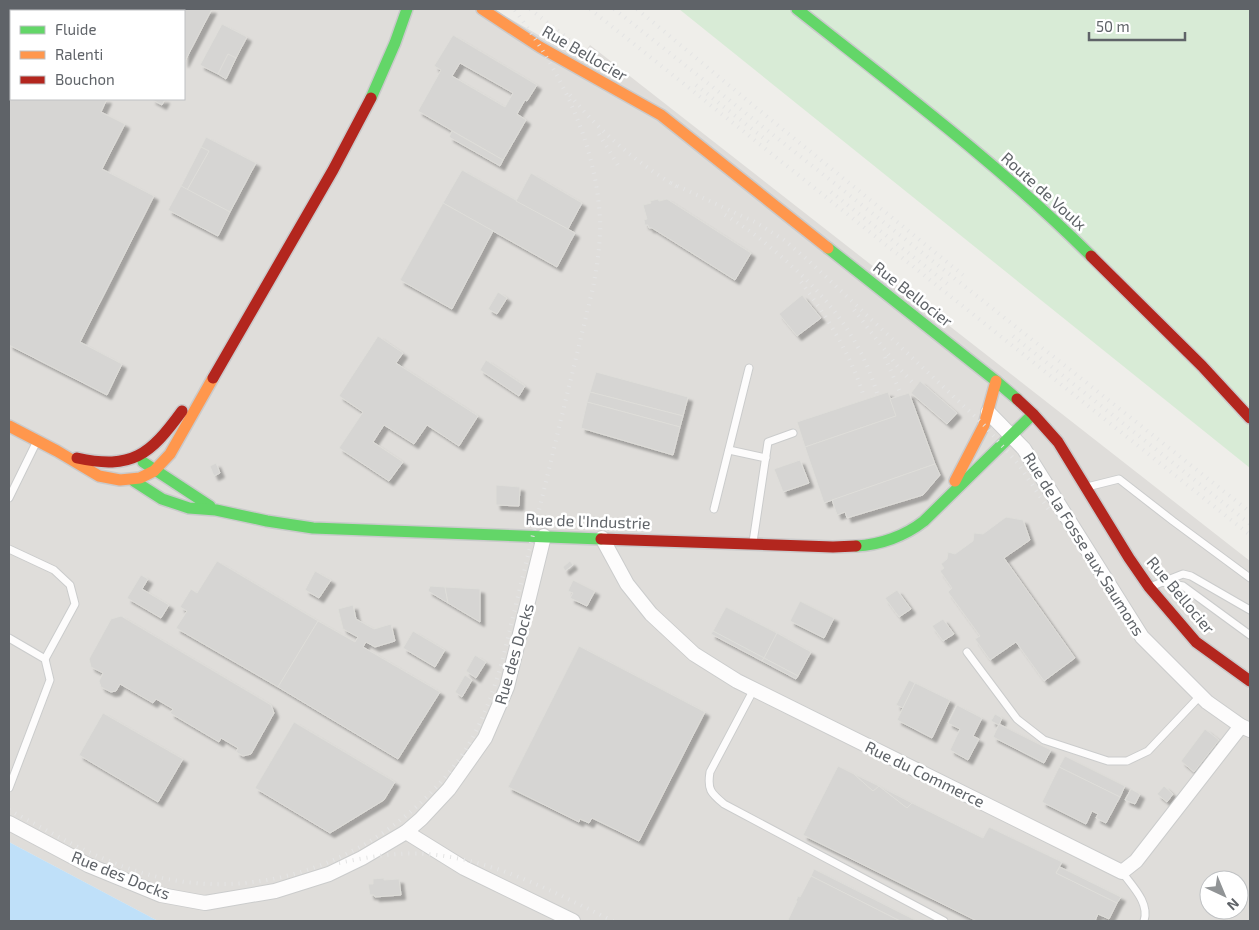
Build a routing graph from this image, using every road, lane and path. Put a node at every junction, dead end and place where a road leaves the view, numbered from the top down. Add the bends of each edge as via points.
1 (408, 9) edge
2 (482, 9) edge
3 (797, 9) edge
4 (252, 308) junction
5 (749, 368) dead end
6 (996, 381) junction
7 (988, 412) junction
8 (1033, 414) junction
9 (1250, 418) edge
10 (9, 426) edge
11 (793, 433) dead end
12 (1011, 435) junction
13 (37, 441) junction
14 (175, 447) junction
15 (729, 450) junction
16 (63, 454) junction
17 (138, 458) junction
18 (766, 458) junction
19 (156, 470) junction
20 (139, 479) junction
21 (1087, 487) junction
22 (184, 490) junction
23 (9, 498) edge
24 (945, 498) junction
25 (714, 509) dead end
26 (216, 510) junction
27 (544, 536) junction
28 (602, 538) junction
29 (753, 544) junction
30 (9, 549) edge
31 (1250, 578) edge
32 (1161, 582) junction
33 (1149, 587) junction
34 (1250, 610) edge
35 (1250, 635) edge
36 (9, 638) edge
37 (967, 652) dead end
38 (45, 659) junction
39 (1250, 681) edge
40 (754, 689) junction
41 (1200, 696) junction
42 (1246, 728) edge
43 (9, 788) edge
44 (9, 823) edge
45 (406, 832) junction
46 (1122, 872) junction
47 (573, 921) edge
48 (944, 921) edge
49 (1144, 921) edge

1 - 4 main road via 374,96
2 - 6 main road, Rue Bellocier via 540,47 661,115
3 - 9 main road, Route de Voulx via 960,138 1058,223
4 - 14 main road
4 - 17 main road via 166,433
5 - 15 lane
6 - 7 main road
6 - 8 main road, Rue Bellocier
7 - 12 street, Rue de la Fosse aux Saumons
7 - 24 main road via 984,426
8 - 12 main road
8 - 21 main road, Rue Bellocier via 1058,442
10 - 13 main road
11 - 18 lane via 768,442
12 - 24 main road
12 - 41 street, Rue de la Fosse aux Saumons via 1024,449 1142,637
13 - 16 main road
13 - 23 lane
14 - 19 main road
14 - 22 main road via 176,464
15 - 18 lane
15 - 25 lane
16 - 17 main road via 95,463
16 - 20 main road via 97,476 111,480
17 - 19 main road
17 - 20 main road
18 - 29 lane
19 - 20 main road
19 - 22 main road
20 - 26 main road via 162,499 190,508
21 - 31 lane via 1119,479
21 - 33 main road, Rue Bellocier
22 - 26 main road
24 - 29 main road, Rue de l'Industrie via 912,530 886,541 832,547
26 - 27 main road, Rue de l'Industrie via 312,528
27 - 28 main road, Rue de l'Industrie
27 - 45 street, Rue des Docks via 508,687 495,718 455,781 435,806
28 - 29 main road, Rue de l'Industrie
28 - 40 street, Rue du Commerce via 627,584 651,614 694,654
30 - 38 lane via 54,570 70,585 75,604
32 - 33 lane
32 - 34 lane via 1183,574 1191,576
32 - 35 lane via 1183,586
33 - 39 main road, Rue Bellocier via 1196,642
36 - 38 lane
37 - 41 lane via 1017,719 1044,740 1108,761 1127,761 1148,751
38 - 43 lane via 50,680
40 - 46 street, Rue du Commerce
40 - 48 lane via 710,772 711,794 724,804
41 - 42 street, Rue de la Fosse aux Saumons
42 - 46 street via 1136,861
44 - 45 street, Rue des Docks via 88,864 160,894 205,903 275,891 315,879 362,858
45 - 47 street via 464,868
46 - 49 lane via 1143,900

